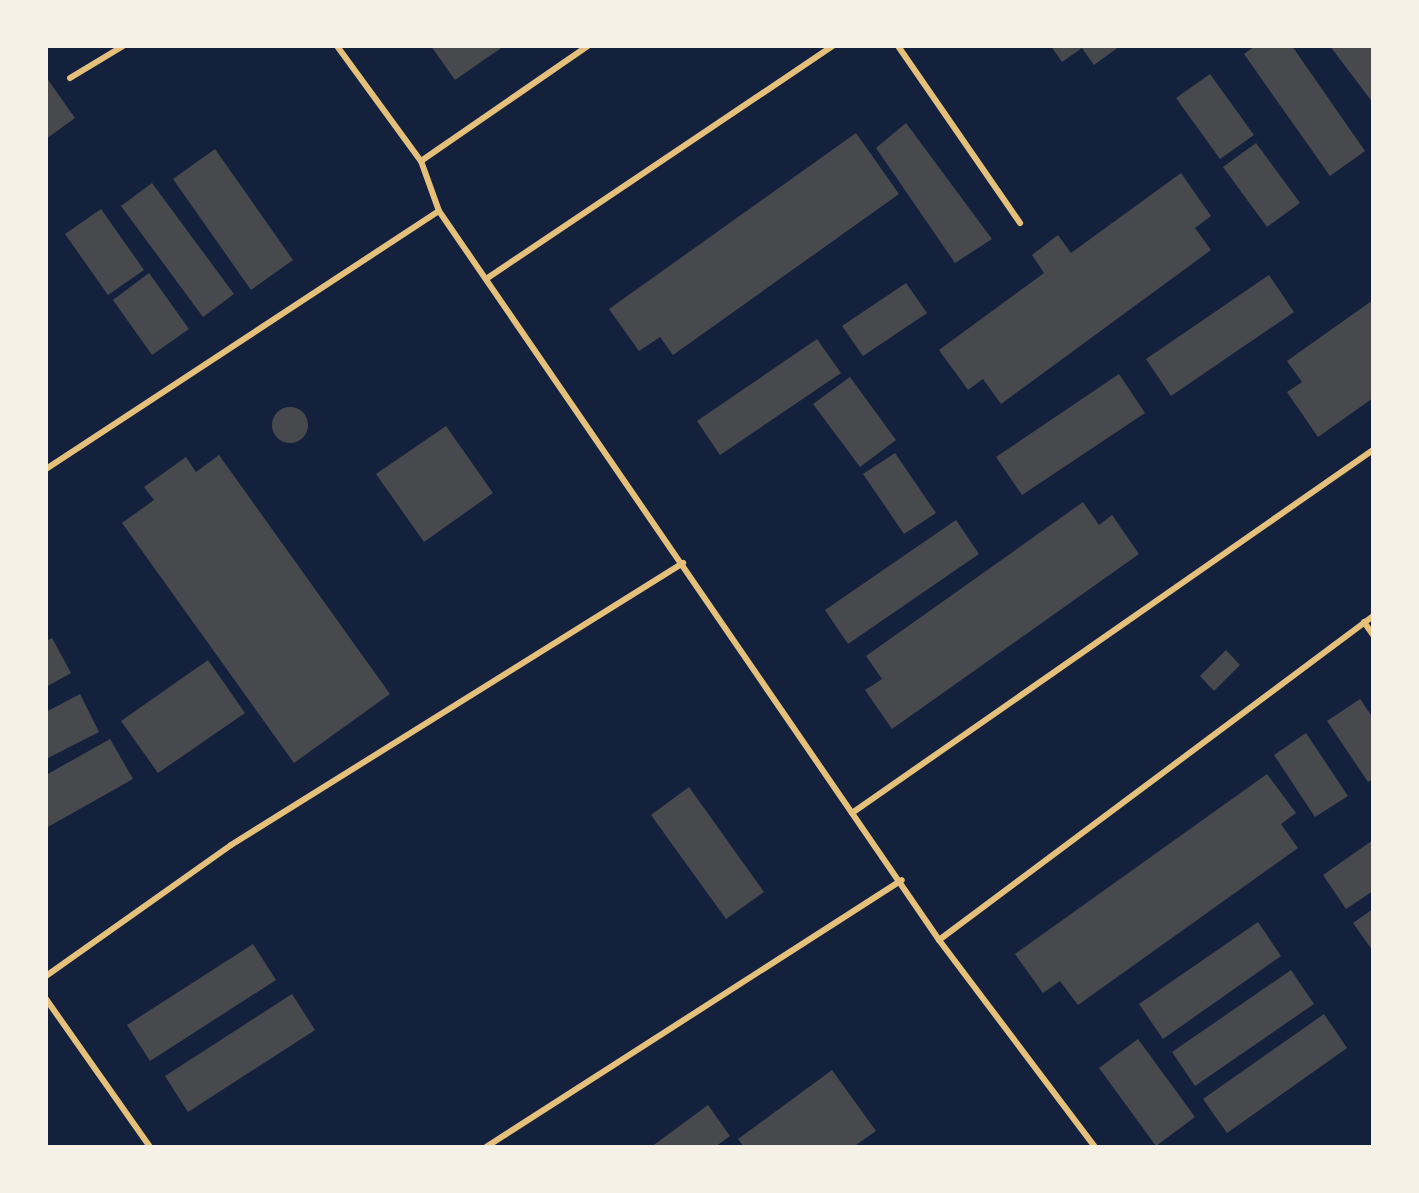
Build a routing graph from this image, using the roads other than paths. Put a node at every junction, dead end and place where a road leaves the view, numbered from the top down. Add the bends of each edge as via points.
1 (123, 46) edge
2 (337, 46) edge
3 (588, 46) edge
4 (833, 46) edge
5 (898, 46) edge
6 (70, 78) dead end
7 (421, 161) junction
8 (439, 211) junction
9 (1020, 223) dead end
10 (486, 279) junction
11 (1373, 450) edge
12 (46, 469) edge
13 (683, 563) junction
14 (1373, 616) edge
15 (1364, 622) junction
16 (1373, 635) edge
17 (852, 813) junction
18 (902, 880) junction
19 (939, 940) junction
20 (46, 976) edge
21 (46, 999) edge
22 (150, 1147) edge
23 (486, 1147) edge
24 (1095, 1147) edge

1 - 6 lane
2 - 7 lane
3 - 7 lane
4 - 10 lane
5 - 9 lane
7 - 8 lane
8 - 10 lane
8 - 12 lane
10 - 13 lane
11 - 17 lane
13 - 17 lane
13 - 20 lane via 231,845
14 - 15 lane
15 - 16 lane
15 - 19 lane
17 - 18 lane
18 - 19 lane
18 - 23 lane
19 - 24 lane
21 - 22 lane

